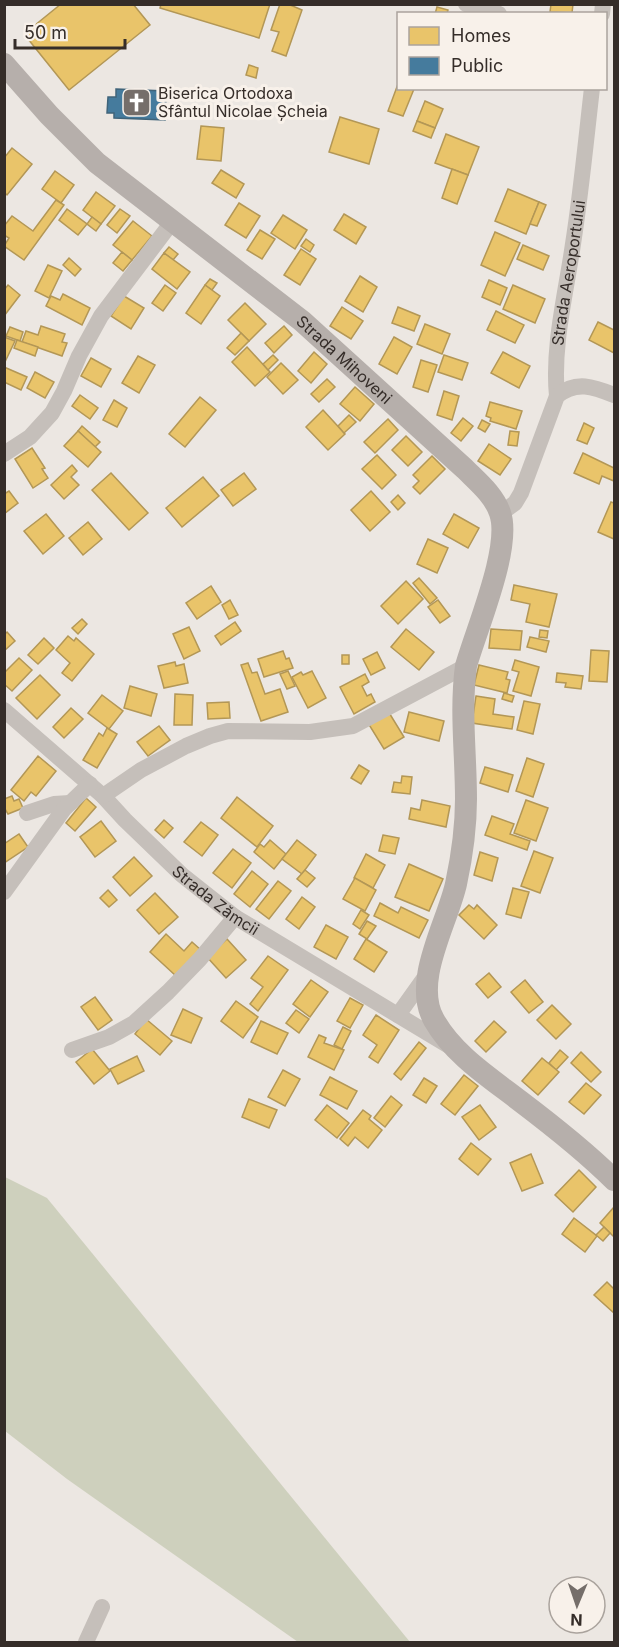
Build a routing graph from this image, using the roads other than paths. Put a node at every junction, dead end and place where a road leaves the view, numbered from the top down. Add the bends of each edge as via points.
1 (466, 4) edge
2 (492, 12) edge
3 (4, 64) edge
4 (592, 90) edge
5 (172, 222) junction
6 (615, 395) edge
7 (557, 396) junction
8 (4, 454) edge
9 (500, 514) junction
10 (466, 666) junction
11 (4, 710) edge
12 (90, 784) junction
13 (104, 796) junction
14 (70, 803) junction
15 (27, 813) dead end
16 (4, 892) edge
17 (235, 917) junction
18 (429, 972) junction
19 (398, 1015) junction
20 (72, 1050) dead end
21 (457, 1051) junction
22 (610, 1169) edge
23 (102, 1607) dead end
24 (86, 1642) edge

1 - 2 street
3 - 5 main road, Strada Mihoveni via 70,138
4 - 7 street, Strada Aeroportului via 557,354
5 - 8 street via 101,316 52,414 30,437
5 - 9 main road, Strada Mihoveni via 260,288 352,365 472,476
6 - 7 street via 582,386 571,387
7 - 9 street via 521,493
9 - 10 main road, Strada Zămcii via 503,536 499,558
10 - 13 street via 353,726 310,732 228,731 210,736 141,770
10 - 18 main road, Strada Zămcii via 464,831 455,888
11 - 12 street, Strada Zămcii
12 - 13 street, Strada Zămcii
12 - 14 street
13 - 17 street, Strada Zămcii via 155,851
14 - 15 street
14 - 16 street
17 - 19 street, Strada Zămcii
17 - 20 street via 200,959 134,1023
18 - 19 street
18 - 21 main road, Strada Zămcii via 428,1005
19 - 21 street, Strada Zămcii
21 - 22 main road, Strada Zămcii
23 - 24 street

